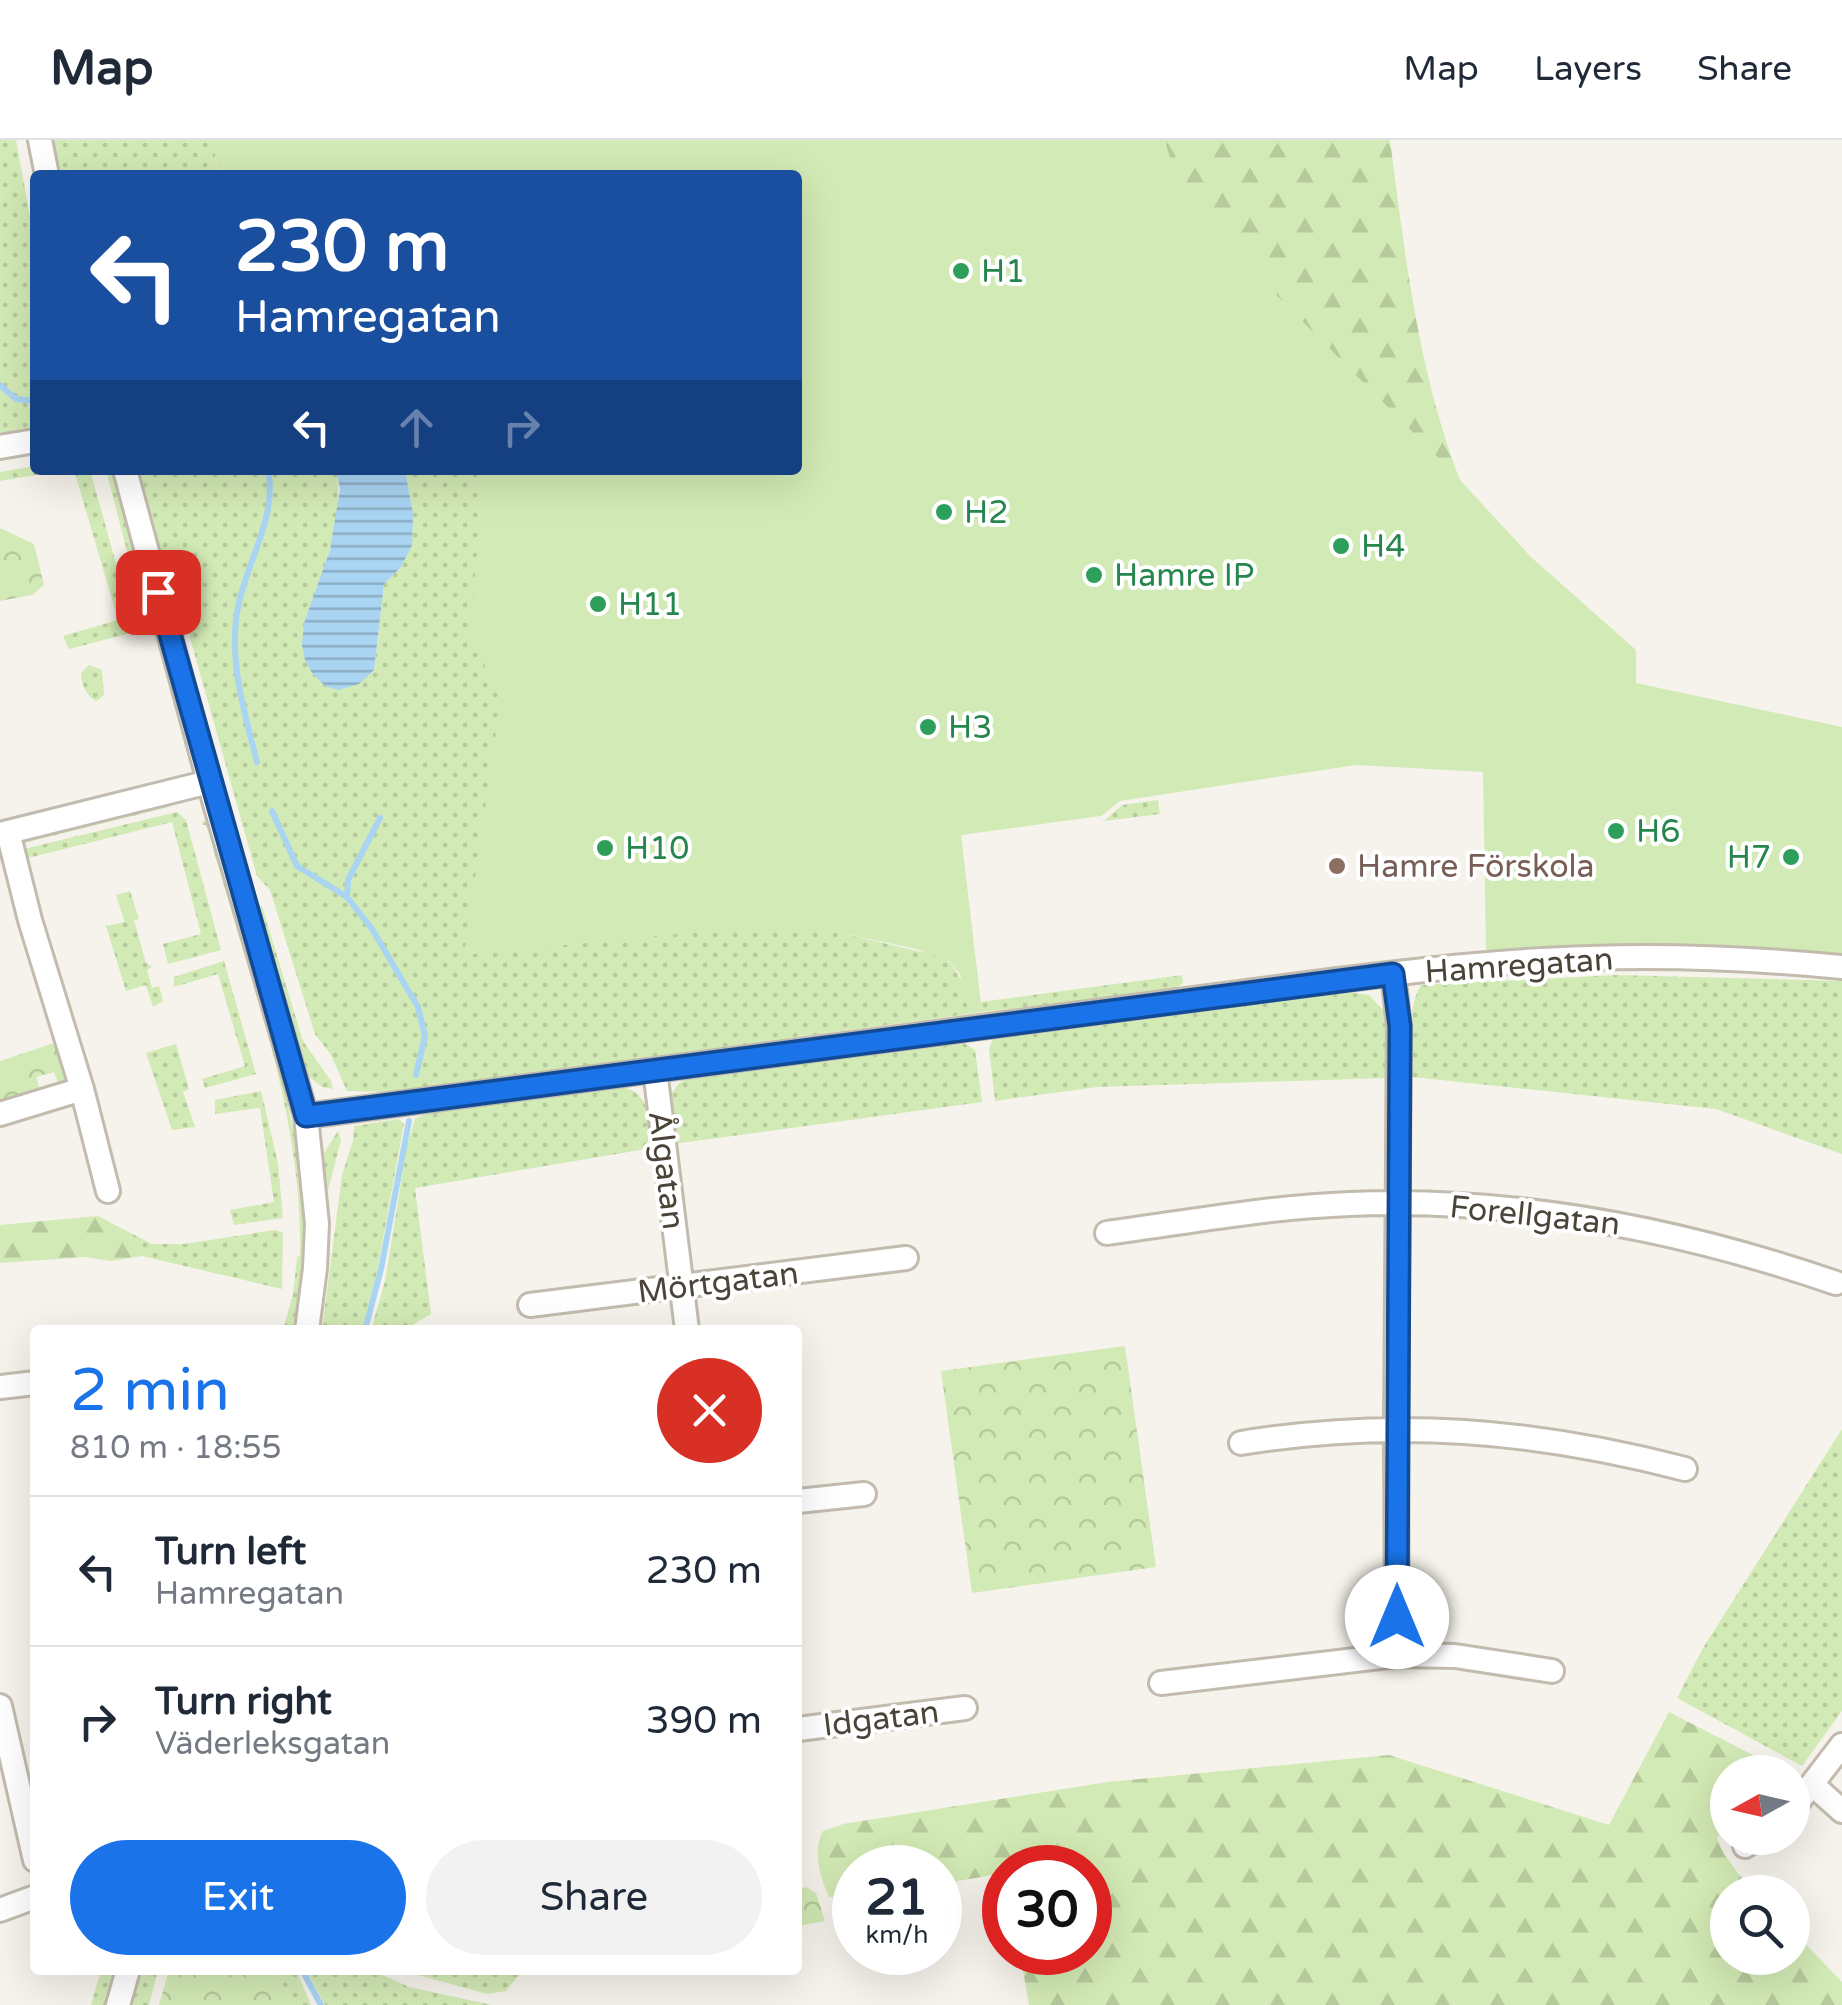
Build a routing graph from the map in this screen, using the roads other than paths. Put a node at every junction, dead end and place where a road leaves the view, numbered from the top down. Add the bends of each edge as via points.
1 (40, 140) edge
2 (46, 170) edge
3 (30, 441) edge
4 (0, 446) edge
5 (126, 475) edge
6 (209, 782) junction
7 (4, 833) edge
8 (1842, 967) edge
9 (1393, 974) junction
10 (655, 1070) junction
11 (82, 1089) junction
12 (0, 1114) edge
13 (306, 1116) junction
14 (108, 1191) dead end
15 (1398, 1202) junction
16 (1107, 1233) dead end
17 (906, 1258) dead end
18 (1836, 1283) dead end
19 (682, 1288) junction
20 (530, 1305) dead end
21 (307, 1325) edge
22 (686, 1325) edge
23 (30, 1384) edge
24 (0, 1387) edge
25 (1396, 1429) junction
26 (1241, 1443) dead end
27 (1685, 1469) dead end
28 (864, 1494) dead end
29 (802, 1501) edge
30 (1397, 1654) junction
31 (1552, 1671) dead end
32 (1161, 1683) dead end
33 (0, 1706) edge
34 (965, 1708) dead end
35 (802, 1728) edge
36 (1842, 1744) edge
37 (1814, 1785) junction
38 (1810, 1790) edge
39 (1842, 1811) edge
40 (30, 1838) edge
41 (30, 1898) edge
42 (0, 1910) edge
43 (127, 1975) edge
44 (118, 2005) edge

1 - 2 street
3 - 4 street
5 - 6 street
6 - 7 street
6 - 13 street
7 - 11 street
8 - 9 street, Hamregatan via 1588,958
9 - 10 street, Hamregatan
9 - 15 street via 1400,1026
10 - 13 street, Hamregatan
10 - 19 street, Ålgatan
11 - 12 street
11 - 14 street
13 - 21 street via 317,1224
15 - 16 street, Forellgatan via 1278,1209
15 - 18 street, Forellgatan via 1496,1205 1645,1228
15 - 25 street
17 - 19 street, Mörtgatan
19 - 20 street, Mörtgatan
19 - 22 street, Ålgatan
23 - 24 street
25 - 26 street
25 - 27 street via 1506,1433
25 - 30 street
28 - 29 street
30 - 31 street
30 - 32 street
33 - 40 street
34 - 35 street, Idgatan
36 - 37 street
37 - 38 street
37 - 39 street
41 - 42 street
43 - 44 street

